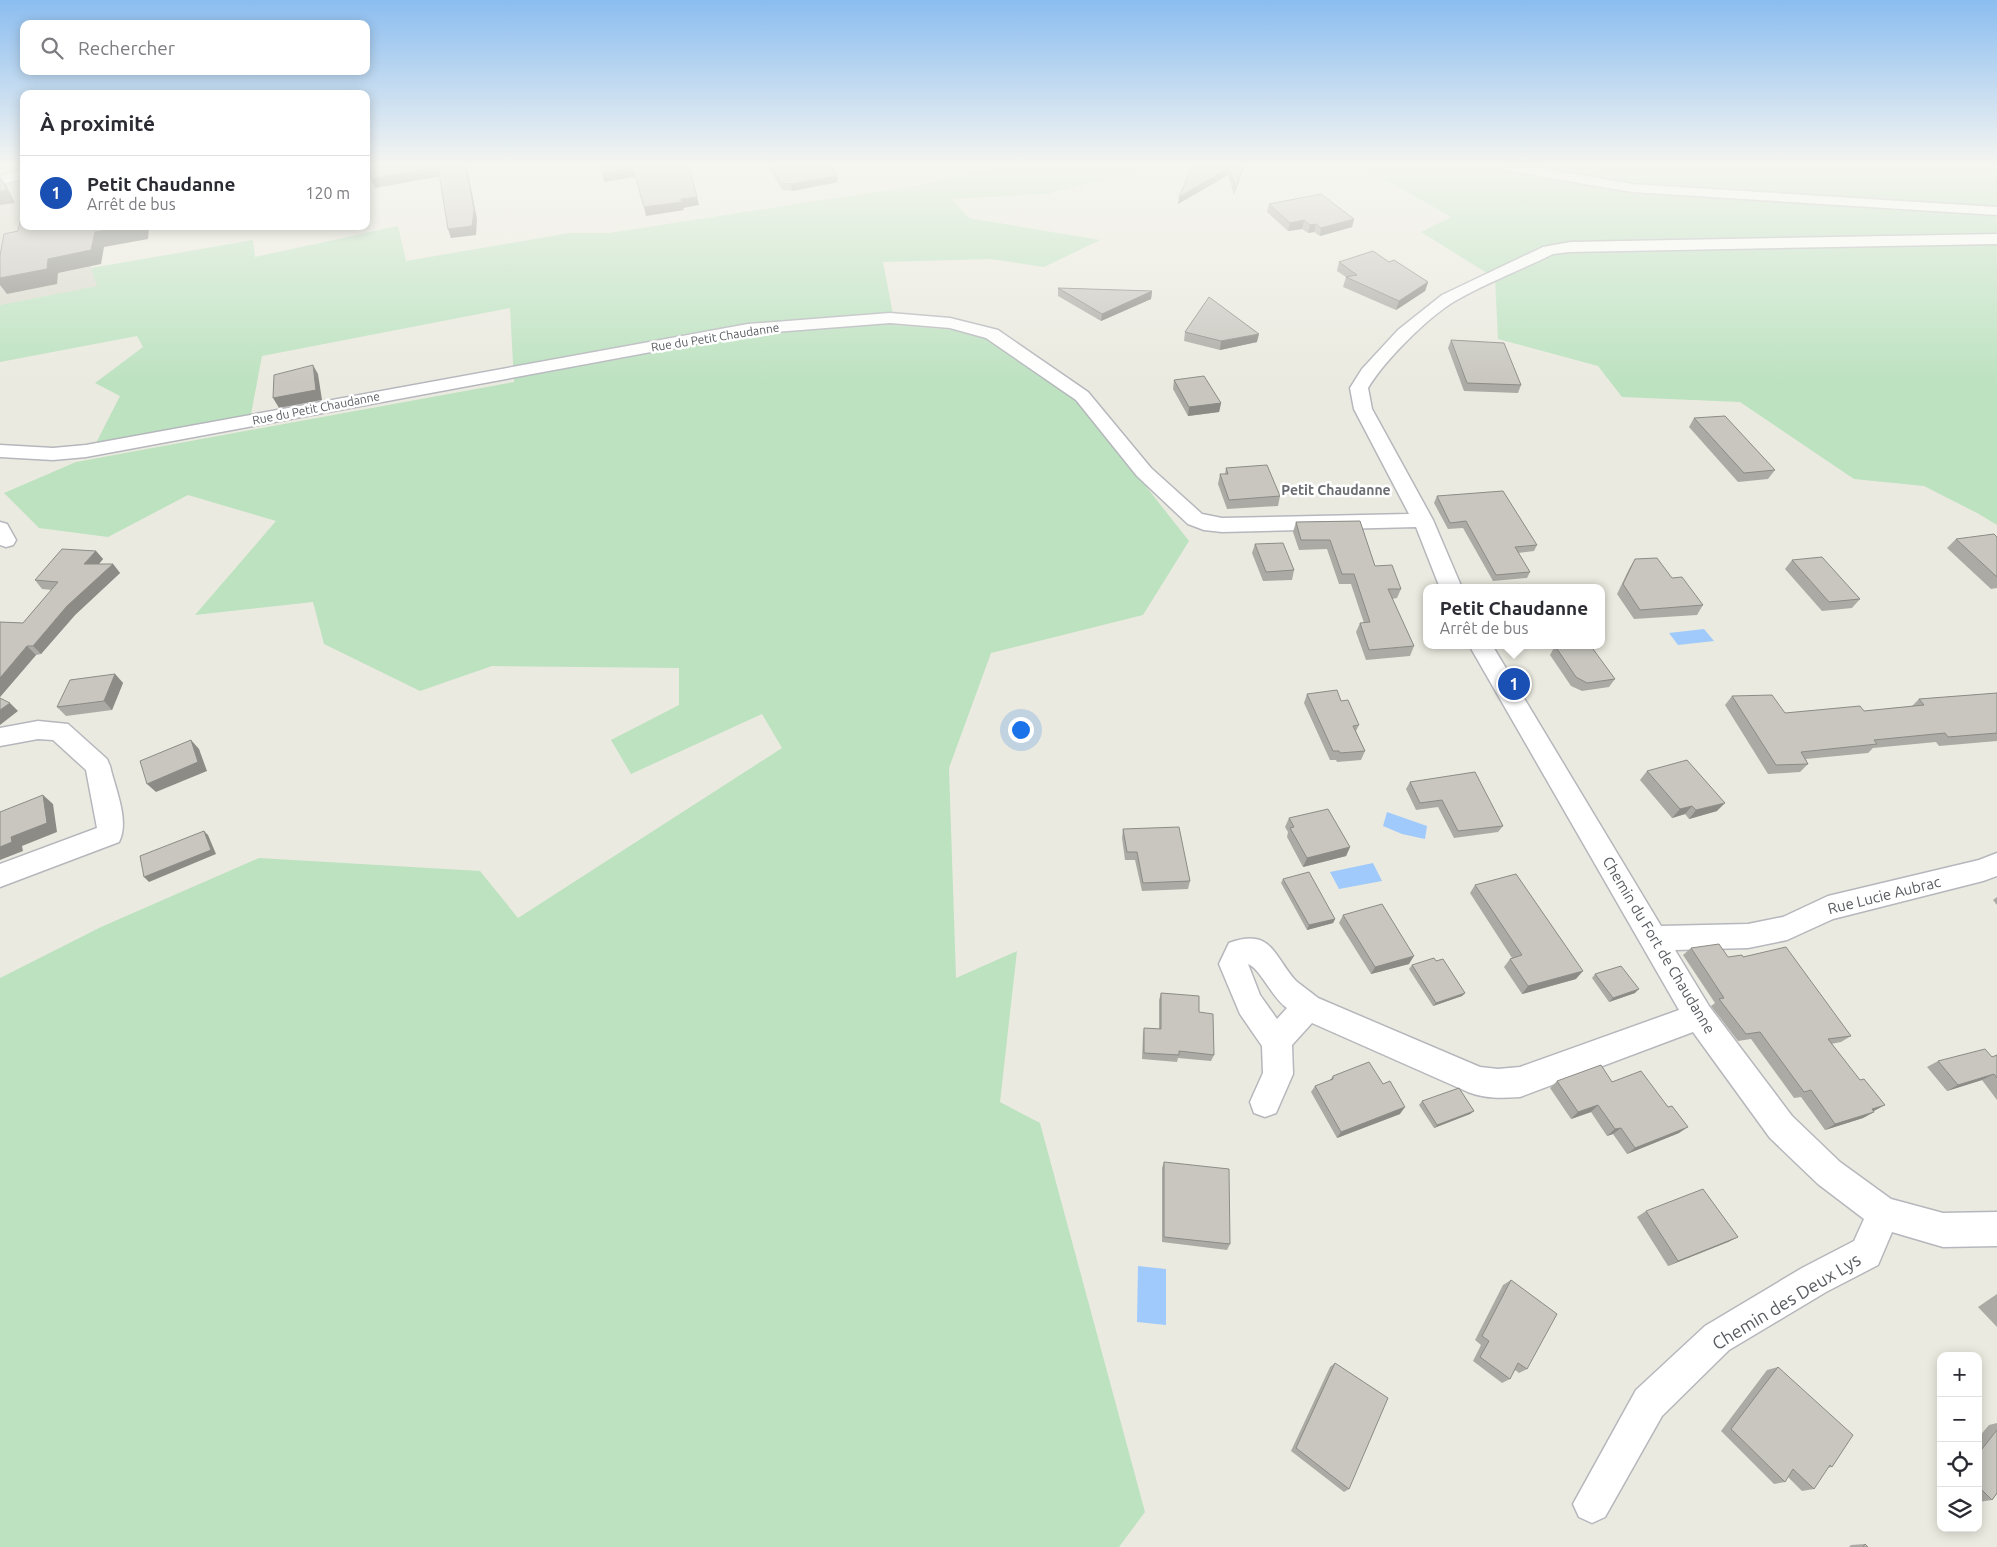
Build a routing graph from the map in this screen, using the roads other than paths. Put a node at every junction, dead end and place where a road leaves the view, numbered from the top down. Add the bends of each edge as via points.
1 (1987, 239) edge
2 (0, 451) edge
3 (1423, 520) junction
4 (1449, 584) edge
5 (1482, 649) edge
6 (0, 737) edge
7 (1997, 864) edge
8 (0, 876) edge
9 (1654, 938) junction
10 (1308, 1007) junction
11 (1699, 1016) junction
12 (1277, 1040) junction
13 (1265, 1102) dead end
14 (1883, 1213) junction
15 (1997, 1229) edge
16 (1592, 1504) dead end

1 - 3 street via 1570,247 1549,250 1448,298 1404,334 1368,373 1359,388 1363,409
2 - 3 street, Rue du Petit Chaudanne via 52,454 86,451 748,329 890,318 950,323 992,334 1082,396 1144,472 1204,524
3 - 4 street
5 - 9 street, Chemin du Fort de Chaudanne
6 - 8 street via 38,730 59,731 98,766 110,834
7 - 9 street, Rue Lucie Aubrac via 1828,908 1787,928 1748,936
9 - 11 street, Chemin du Fort de Chaudanne
10 - 11 street via 1479,1082 1498,1084 1520,1082
10 - 12 street
10 - 12 street via 1286,990 1262,954 1248,950 1239,952 1233,964 1250,1006 1261,1026
11 - 14 street, Chemin du Fort de Chaudanne via 1781,1128 1829,1173
12 - 13 street via 1278,1074
14 - 15 street, Chemin du Fort de Chaudanne via 1942,1230
14 - 16 street, Chemin des Deux Lys via 1866,1253 1717,1338 1649,1403

